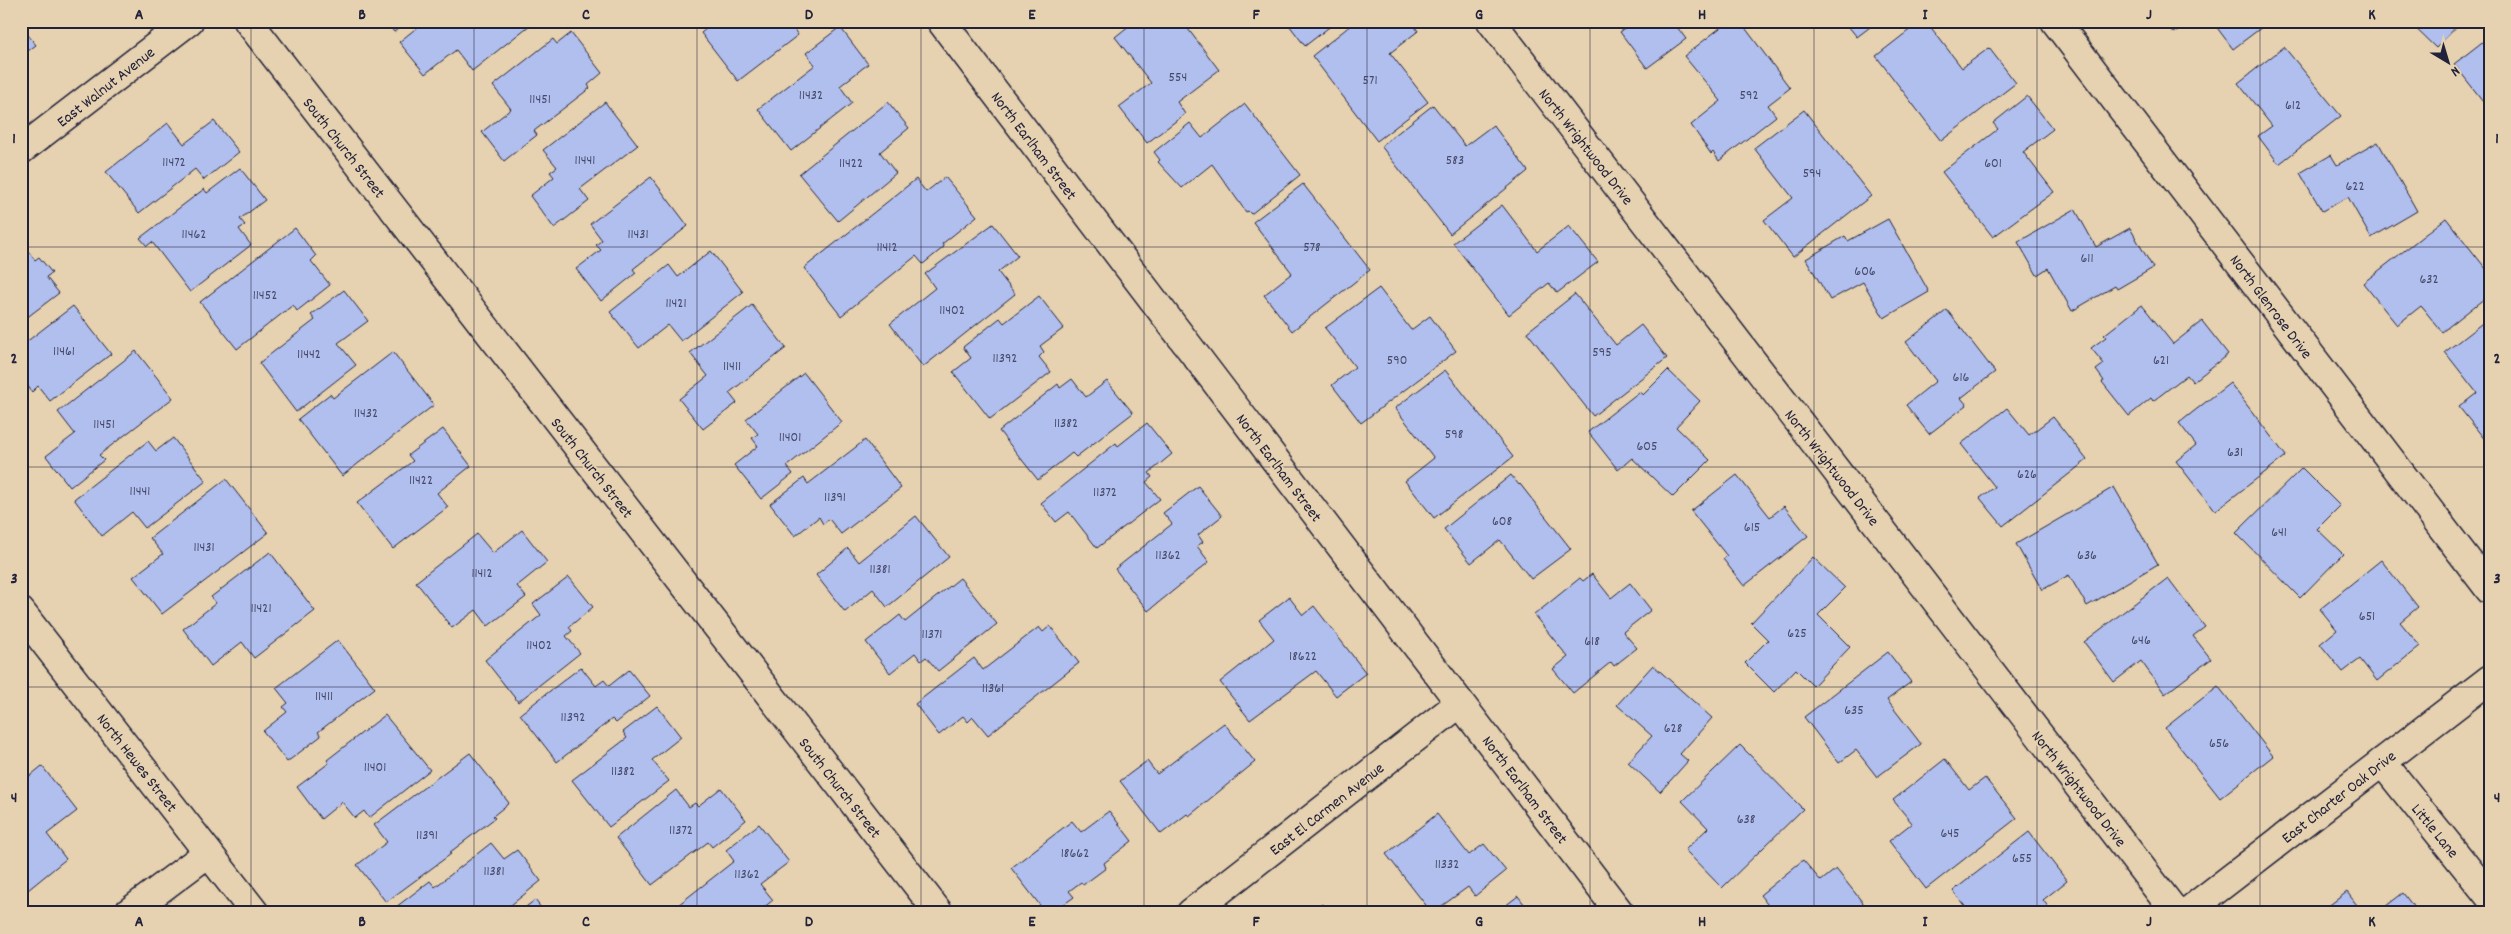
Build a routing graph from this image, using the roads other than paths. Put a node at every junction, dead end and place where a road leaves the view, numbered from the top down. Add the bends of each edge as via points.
1 (189, 21) edge
2 (248, 21) edge
3 (941, 21) edge
4 (1491, 21) edge
5 (2055, 21) edge
6 (21, 150) edge
7 (2490, 590) edge
8 (21, 612) edge
9 (2490, 679) edge
10 (1460, 703) junction
11 (2382, 762) junction
12 (208, 853) junction
13 (2490, 898) edge
14 (128, 913) edge
15 (254, 913) edge
16 (939, 913) edge
17 (1191, 913) edge
18 (1620, 913) edge
19 (2176, 913) edge
20 (2186, 913) edge

1 - 6 street, East Walnut Avenue
2 - 16 street, South Church Street
3 - 10 street, North Earlham Street
4 - 19 street, North Wrightwood Drive
5 - 7 street, North Glenrose Drive
8 - 12 street, North Hewes Street
9 - 11 street, East Charter Oak Drive
10 - 17 street, East El Carmen Avenue
10 - 18 street, North Earlham Street
11 - 13 street, Little Lane
11 - 20 street, East Charter Oak Drive
12 - 14 street
12 - 15 street, North Hewes Street

